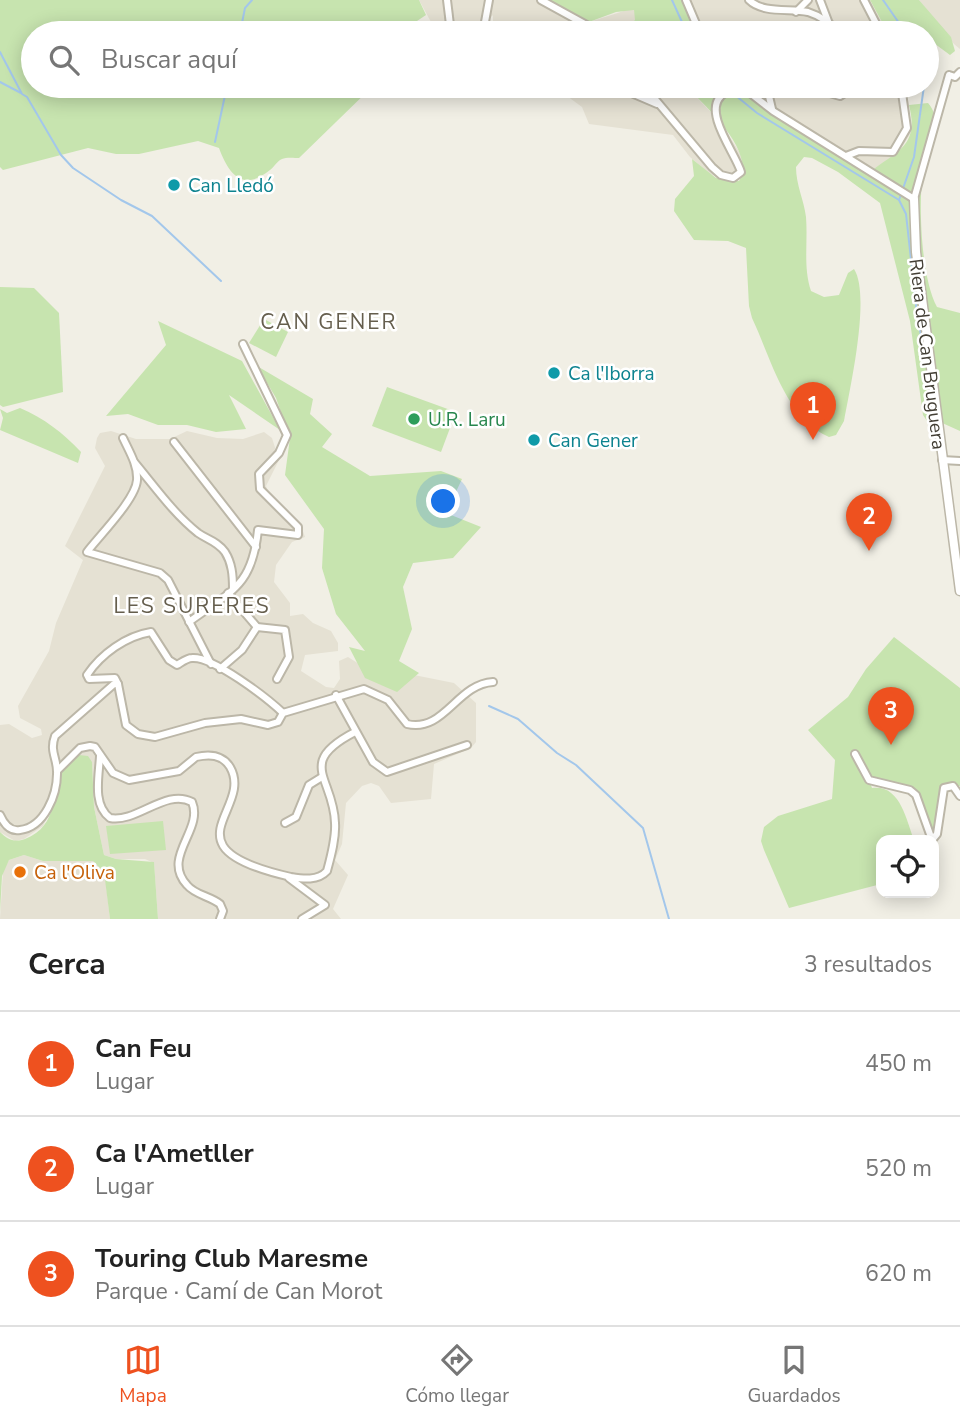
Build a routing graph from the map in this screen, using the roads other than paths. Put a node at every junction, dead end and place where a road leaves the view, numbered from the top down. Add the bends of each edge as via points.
1 (447, 0) edge
2 (489, 0) edge
3 (541, 0) edge
4 (686, 0) edge
5 (749, 0) edge
6 (808, 0) edge
7 (820, 0) edge
8 (864, 0) edge
9 (796, 12) junction
10 (450, 21) edge
11 (485, 21) edge
12 (579, 21) edge
13 (695, 21) edge
14 (826, 21) edge
15 (828, 21) edge
16 (875, 21) edge
17 (957, 75) edge
18 (644, 98) edge
19 (654, 98) edge
20 (720, 98) edge
21 (757, 98) edge
22 (769, 98) edge
23 (903, 98) edge
24 (659, 104) junction
25 (773, 111) junction
26 (846, 156) junction
27 (914, 199) junction
28 (243, 344) dead end
29 (122, 438) dead end
30 (174, 442) dead end
31 (942, 460) junction
32 (960, 461) edge
33 (134, 462) junction
34 (256, 547) junction
35 (958, 569) edge
36 (231, 591) junction
37 (960, 591) edge
38 (189, 622) junction
39 (257, 627) junction
40 (211, 664) junction
41 (220, 669) junction
42 (277, 679) dead end
43 (493, 682) dead end
44 (118, 684) junction
45 (336, 695) junction
46 (283, 713) junction
47 (355, 732) junction
48 (467, 745) dead end
49 (855, 754) dead end
50 (100, 755) junction
51 (58, 770) junction
52 (322, 777) junction
53 (960, 796) edge
54 (0, 816) edge
55 (285, 823) dead end
56 (284, 875) junction
57 (220, 919) edge
58 (302, 919) edge

1 - 10 street
2 - 11 street
3 - 12 street
4 - 13 street
5 - 9 street via 767,9
6 - 9 street
7 - 15 street
8 - 16 street
9 - 14 street
17 - 27 street via 949,75
18 - 24 street
19 - 24 street
20 - 24 street via 717,122 741,172 733,178 712,167
21 - 25 street
22 - 25 street
23 - 26 street via 907,128 893,152 859,151
25 - 26 street
26 - 27 street
27 - 31 street, Riera de Can Bruguera via 914,233
28 - 34 street via 287,435 279,453 259,474 260,489 298,527 298,535 292,536 258,530
29 - 33 street
30 - 34 street
31 - 32 street
31 - 35 street, Riera de Can Bruguera
33 - 36 street via 183,519 225,552 233,569
33 - 38 street via 134,492 87,552 160,573
34 - 36 street via 246,579
35 - 37 street, Riera de Can Bruguera
36 - 38 street
36 - 39 street
38 - 40 street
39 - 41 street via 242,650
39 - 42 street via 285,630 289,640 289,657
40 - 41 street
40 - 44 street via 190,657 177,665 169,660 156,635 142,633 114,648 87,675 89,680 115,678
41 - 46 street via 246,682
43 - 45 street via 478,683 436,719 412,726 388,700 370,691
44 - 46 street via 126,725 138,734 155,737 229,720 268,725 278,722
44 - 51 street via 100,694 55,736 51,746
45 - 46 street
45 - 47 street
47 - 48 street via 373,762 387,772
47 - 52 street via 326,751
49 - 53 street via 869,780 916,795 932,840 937,834 944,788 953,786
50 - 51 street via 95,747 80,748
50 - 56 street via 113,773 135,780 179,771 196,757 223,759 233,781 220,825 226,849 244,864
50 - 57 street via 99,800 110,818 173,800 192,802 194,814 179,854 179,872 190,889 220,904
51 - 54 street via 53,799 37,822 18,831
52 - 55 street via 309,785 296,817
52 - 56 street via 335,822 327,871 312,878
56 - 58 street via 324,905

